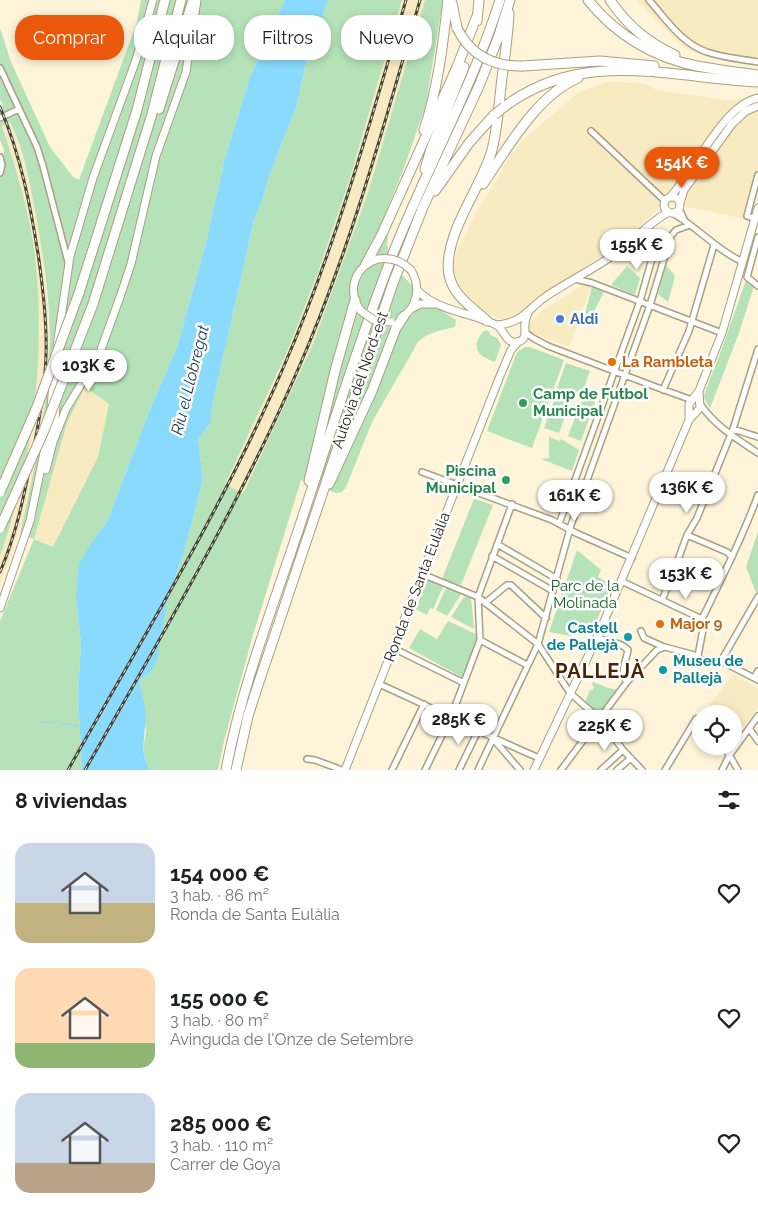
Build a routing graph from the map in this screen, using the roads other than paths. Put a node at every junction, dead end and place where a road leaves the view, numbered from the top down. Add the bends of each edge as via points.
1 (153, 0) edge
2 (165, 0) edge
3 (181, 0) edge
4 (193, 0) edge
5 (198, 0) edge
6 (448, 0) edge
7 (452, 0) edge
8 (479, 0) edge
9 (500, 0) edge
10 (510, 0) edge
11 (588, 0) edge
12 (610, 0) edge
13 (649, 0) edge
14 (477, 16) junction
15 (758, 62) edge
16 (0, 68) edge
17 (625, 70) junction
18 (735, 71) junction
19 (758, 75) edge
20 (758, 82) edge
21 (758, 98) edge
22 (756, 107) edge
23 (19, 110) junction
24 (0, 118) edge
25 (591, 131) dead end
26 (141, 150) junction
27 (0, 157) edge
28 (412, 165) junction
29 (0, 172) edge
30 (758, 175) edge
31 (419, 193) junction
32 (666, 201) junction
33 (423, 207) junction
34 (758, 208) edge
35 (675, 209) junction
36 (465, 212) junction
37 (757, 219) edge
38 (653, 222) junction
39 (690, 225) junction
40 (648, 227) junction
41 (61, 236) junction
42 (76, 236) junction
43 (758, 237) edge
44 (633, 240) junction
45 (648, 242) junction
46 (714, 245) junction
47 (653, 255) junction
48 (663, 258) junction
49 (743, 262) junction
50 (366, 264) junction
51 (69, 265) junction
52 (586, 272) junction
53 (575, 279) junction
54 (586, 281) junction
55 (758, 286) edge
56 (417, 290) junction
57 (355, 300) junction
58 (640, 300) junction
59 (439, 305) junction
60 (650, 305) junction
61 (411, 309) junction
62 (528, 312) junction
63 (404, 316) junction
64 (487, 321) junction
65 (692, 322) junction
66 (512, 323) junction
67 (497, 325) junction
68 (722, 333) junction
69 (106, 335) junction
70 (523, 335) junction
71 (506, 336) junction
72 (758, 348) edge
73 (54, 361) junction
74 (615, 371) junction
75 (500, 376) junction
76 (625, 376) junction
77 (664, 390) junction
78 (695, 405) junction
79 (731, 432) junction
80 (758, 438) edge
81 (53, 442) junction
82 (758, 453) edge
83 (422, 472) dead end
84 (663, 482) junction
85 (457, 484) junction
86 (0, 492) edge
87 (758, 496) edge
88 (705, 497) junction
89 (319, 501) junction
90 (512, 504) junction
91 (306, 507) junction
92 (30, 521) junction
93 (560, 524) junction
94 (0, 528) edge
95 (569, 530) junction
96 (687, 535) junction
97 (497, 544) junction
98 (492, 556) junction
99 (732, 557) junction
100 (632, 558) junction
101 (422, 574) junction
102 (556, 579) junction
103 (622, 581) junction
104 (553, 591) junction
105 (478, 597) junction
106 (758, 597) edge
107 (662, 600) junction
108 (485, 603) junction
109 (0, 608) edge
110 (546, 618) junction
111 (702, 619) junction
112 (641, 631) dead end
113 (597, 638) junction
114 (480, 640) junction
115 (538, 644) junction
116 (665, 647) junction
117 (393, 648) junction
118 (698, 656) junction
119 (721, 661) junction
120 (527, 665) junction
121 (758, 671) edge
122 (756, 679) edge
123 (627, 682) junction
124 (379, 684) junction
125 (464, 684) junction
126 (570, 693) junction
127 (424, 704) junction
128 (758, 716) edge
129 (451, 718) junction
130 (600, 719) junction
131 (692, 726) edge
132 (749, 728) junction
133 (478, 731) junction
134 (493, 738) junction
135 (758, 741) edge
136 (509, 745) junction
137 (623, 750) junction
138 (504, 752) junction
139 (729, 756) junction
140 (539, 758) junction
141 (631, 758) junction
142 (307, 759) dead end
143 (226, 770) edge
144 (236, 770) edge
145 (344, 770) edge
146 (392, 770) edge
147 (425, 770) edge
148 (459, 770) edge
149 (478, 770) edge
150 (520, 770) edge
151 (534, 770) edge
152 (561, 770) edge
153 (601, 770) edge
154 (617, 770) edge
155 (642, 770) edge
156 (665, 770) edge
157 (722, 770) edge
158 (738, 770) edge

1 - 42 main road
2 - 86 highway, bridge via 137,110 79,293 37,407
3 - 26 highway
4 - 26 highway via 155,123
5 - 69 main road via 186,72 156,156 131,264
6 - 28 highway via 433,95
7 - 20 highway, bridge via 457,28 465,43 484,59 499,64 614,62
8 - 14 highway
9 - 31 highway, Autovia del Nord-est via 469,82
10 - 33 highway, Autovia del Nord-est via 479,86
10 - 36 highway via 495,135 484,172
11 - 18 highway via 616,29 647,49 684,63
12 - 18 highway via 628,22 659,46 685,59
13 - 15 street via 677,32 698,48
14 - 28 highway
14 - 31 highway via 473,41 431,149
16 - 23 street
17 - 20 highway
17 - 33 highway, bridge via 562,78 531,90 504,107 469,143
17 - 36 highway via 578,78 552,95 513,141
18 - 19 highway
21 - 32 main road via 742,104 728,118
22 - 35 main road via 741,115 728,129 684,190
23 - 24 street
23 - 41 street via 44,166
25 - 32 street
26 - 94 highway, bridge via 93,304 40,441
27 - 29 street
28 - 50 highway
30 - 37 street via 747,216
31 - 91 highway, Autovia del Nord-est via 372,312
32 - 35 main road via 665,210
32 - 35 main road via 676,198
32 - 38 main road
33 - 89 highway, Autovia del Nord-est via 393,283
34 - 37 main road
35 - 38 main road
35 - 39 street
36 - 64 highway via 451,246 449,275 462,301
37 - 49 main road
38 - 40 main road
39 - 46 street
39 - 48 street via 673,232
40 - 44 main road
40 - 45 street
41 - 42 street via 66,240
41 - 51 street
42 - 51 main road
43 - 55 street via 747,277
44 - 45 street
44 - 52 main road
45 - 47 street
46 - 49 street
46 - 65 street
47 - 48 street
47 - 58 street
48 - 60 street
49 - 68 main road
50 - 56 main road, bridge via 378,258 394,259 404,264 411,270
50 - 57 main road via 355,279
51 - 73 main road
52 - 53 main road
52 - 54 street
53 - 54 street
53 - 62 main road
54 - 58 street
56 - 59 main road
56 - 61 main road
57 - 63 main road, bridge via 361,310 374,320 391,322
57 - 91 highway via 329,394
58 - 60 street
58 - 74 street
59 - 61 main road via 420,304
59 - 64 main road
60 - 65 street
60 - 76 street
61 - 63 main road
62 - 66 main road
62 - 70 main road, Ronda de Santa Eulàlia
63 - 89 highway via 334,475
64 - 67 main road
65 - 68 street
65 - 77 street
66 - 67 main road
66 - 70 main road via 519,323
66 - 71 main road via 506,328
67 - 71 main road
68 - 78 main road
69 - 73 main road via 92,360 82,369 68,371
69 - 81 main road via 99,355 69,405
70 - 71 main road via 513,342
70 - 74 street
70 - 75 main road, Ronda de Santa Eulàlia via 510,353
71 - 75 main road, Ronda de Santa Eulàlia via 507,351
72 - 79 street
73 - 81 main road via 58,379
73 - 92 main road via 48,436
74 - 76 street
74 - 93 street
75 - 85 main road, Ronda de Santa Eulàlia
76 - 77 street
76 - 95 street
77 - 78 street
78 - 79 street
78 - 84 main road
79 - 80 street
79 - 82 street
79 - 88 street
81 - 92 main road
83 - 85 street
84 - 88 street
84 - 100 main road
85 - 90 street
85 - 101 main road, Ronda de Santa Eulàlia
87 - 99 street
88 - 96 street
89 - 144 highway, Autovia del Nord-est via 248,716
90 - 93 street
90 - 97 street
91 - 143 highway, Autovia del Nord-est via 248,683
92 - 109 main road
93 - 95 street
95 - 100 street
95 - 102 street
96 - 99 street
96 - 107 street
97 - 98 street
97 - 102 street
98 - 104 street
98 - 105 street
99 - 111 street
100 - 103 main road
101 - 105 street
101 - 117 main road, Ronda de Santa Eulàlia
102 - 104 street
103 - 107 street
103 - 113 main road
104 - 110 street
105 - 108 street
105 - 114 street
106 - 119 street
107 - 111 street
108 - 110 street via 510,585
108 - 115 street
110 - 115 street
111 - 118 street via 704,624
112 - 116 street via 644,638
113 - 123 street via 627,648 623,672
113 - 126 main road
114 - 120 street
114 - 125 street
115 - 120 street
115 - 126 street
116 - 118 street
116 - 123 street via 657,650
117 - 124 main road, Ronda de Santa Eulàlia
117 - 125 street
118 - 119 street via 698,660
119 - 122 street
120 - 134 street
121 - 122 street
123 - 130 street
124 - 127 street
124 - 145 main road, Ronda de Santa Eulàlia
125 - 129 street
126 - 130 street
126 - 140 main road
127 - 129 street
127 - 146 street
128 - 132 street
129 - 133 street
129 - 147 street
130 - 137 street
130 - 152 street
131 - 156 street
132 - 135 street
132 - 139 street
133 - 134 street
133 - 148 street
134 - 136 street
134 - 138 street
134 - 149 street
136 - 138 street
136 - 140 street
137 - 141 street
137 - 153 street
138 - 150 street
139 - 157 street
139 - 158 street
140 - 151 main road
141 - 154 street
141 - 155 street
142 - 145 street

